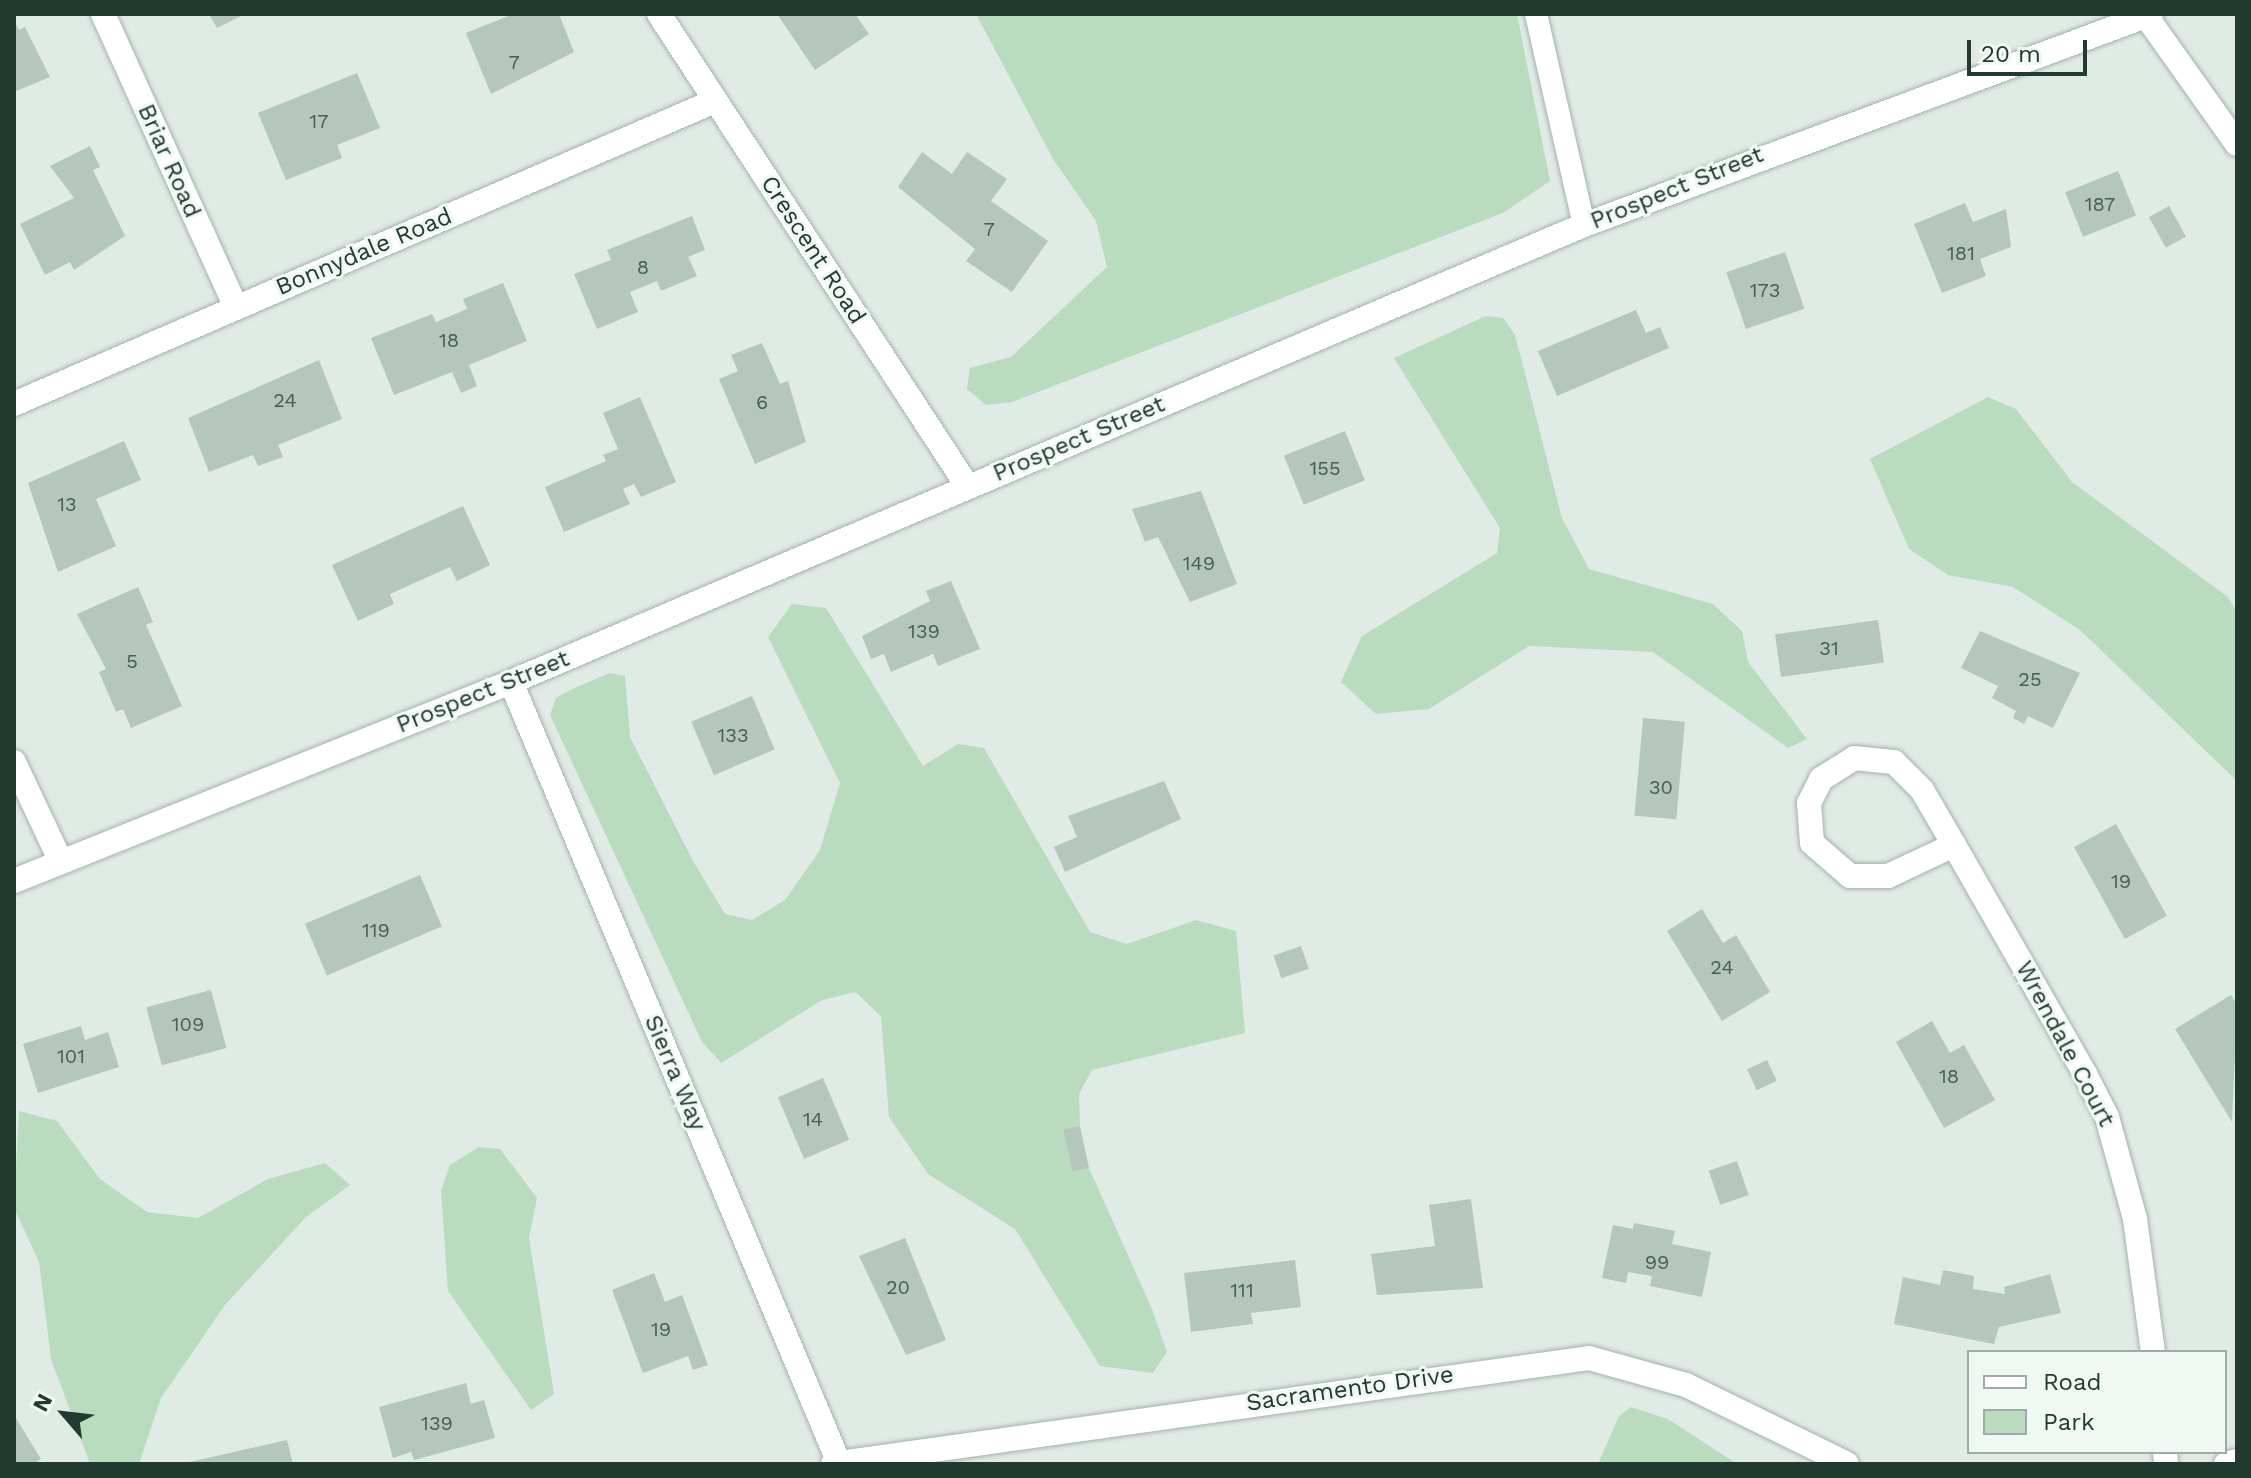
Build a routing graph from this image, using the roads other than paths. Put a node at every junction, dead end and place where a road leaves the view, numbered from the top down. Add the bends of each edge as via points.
1 (103, 14) edge
2 (659, 14) edge
3 (1536, 14) edge
4 (2148, 15) edge
5 (715, 101) junction
6 (2237, 144) edge
7 (1584, 225) junction
8 (236, 307) junction
9 (14, 404) edge
10 (968, 487) junction
11 (511, 682) junction
12 (14, 762) edge
13 (1954, 845) junction
14 (61, 862) junction
15 (14, 881) edge
16 (2153, 1350) edge
17 (2237, 1461) edge
18 (839, 1463) edge
19 (833, 1464) edge
20 (1847, 1464) edge
21 (2226, 1464) edge

1 - 8 street, Briar Road
2 - 5 street, Crescent Road
3 - 7 lane
4 - 6 street
4 - 7 street, Prospect Street
5 - 8 street, Bonnydale Road
5 - 10 street, Crescent Road
7 - 10 street, Prospect Street
8 - 9 street, Bonnydale Road
10 - 11 street, Prospect Street
11 - 14 street, Prospect Street
11 - 18 street, Sierra Way
12 - 14 street
13 - 13 street, Wrendale Court via 1915,779 1881,758 1842,763 1821,779 1809,803 1812,843 1850,876 1888,876
13 - 16 street, Wrendale Court via 2107,1117 2133,1205
14 - 15 street, Prospect Street
17 - 21 street
18 - 19 street, Sacramento Drive
18 - 20 street, Sacramento Drive via 1589,1358 1686,1385

